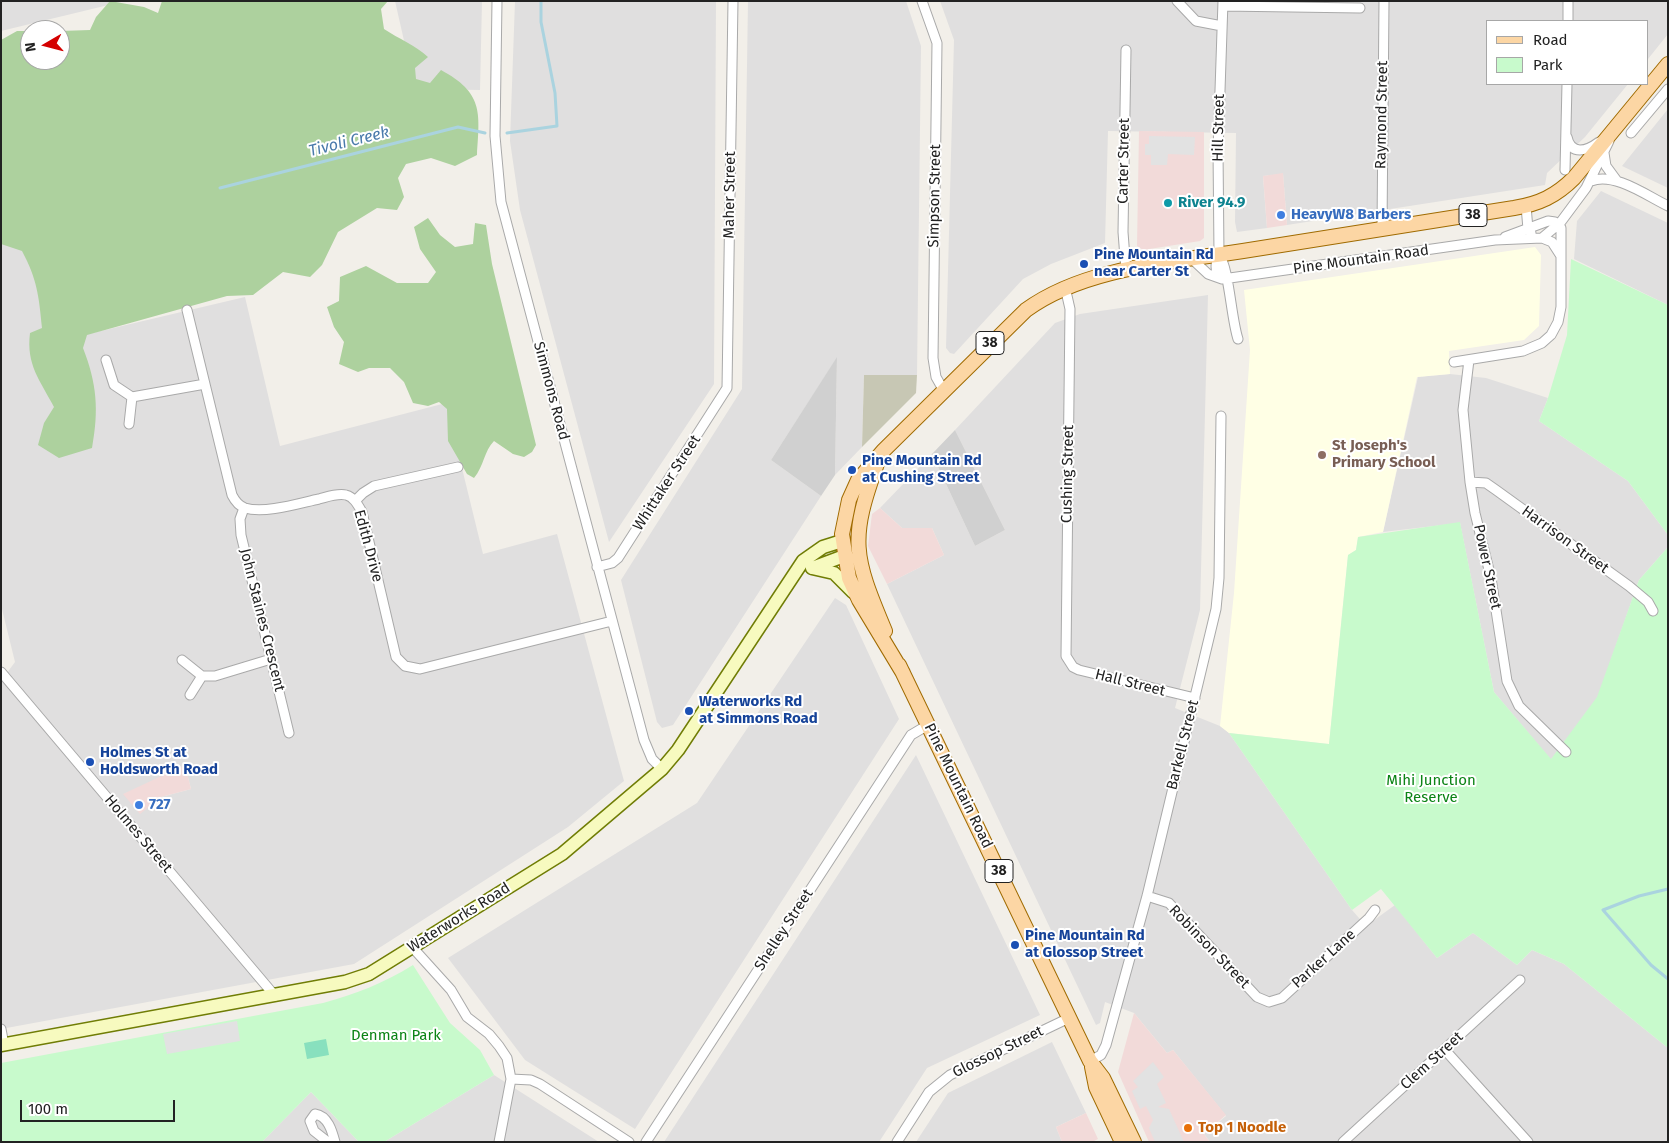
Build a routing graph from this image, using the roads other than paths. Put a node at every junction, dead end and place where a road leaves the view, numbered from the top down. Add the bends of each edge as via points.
1 (497, 1) edge
2 (733, 1) edge
3 (922, 1) edge
4 (1177, 1) edge
5 (1384, 1) edge
6 (1568, 1) edge
7 (1223, 4) edge
8 (1360, 8) dead end
9 (1568, 20) edge
10 (1222, 26) junction
11 (1126, 50) dead end
12 (1668, 64) edge
13 (1567, 85) edge
14 (1668, 89) edge
15 (1613, 132) junction
16 (1631, 133) dead end
17 (1566, 134) junction
18 (1604, 153) junction
19 (1565, 170) dead end
20 (1590, 181) junction
21 (1617, 181) junction
22 (1526, 206) junction
23 (1668, 206) edge
24 (1558, 225) junction
25 (1382, 228) junction
26 (1528, 229) junction
27 (1539, 238) junction
28 (1495, 240) junction
29 (1219, 255) junction
30 (1561, 256) junction
31 (1192, 259) junction
32 (1126, 271) junction
33 (1226, 279) junction
34 (1065, 287) junction
35 (187, 310) dead end
36 (1238, 339) dead end
37 (106, 360) dead end
38 (1469, 360) junction
39 (1454, 362) dead end
40 (205, 384) junction
41 (727, 388) joint
42 (944, 391) junction
43 (132, 397) junction
44 (1221, 416) dead end
45 (129, 424) dead end
46 (880, 456) junction
47 (458, 467) dead end
48 (1470, 482) junction
49 (355, 501) junction
50 (244, 508) junction
51 (842, 541) junction
52 (858, 546) junction
53 (844, 556) junction
54 (597, 567) junction
55 (812, 568) junction
56 (790, 580) junction
57 (859, 600) junction
58 (1653, 611) dead end
59 (612, 622) junction
60 (271, 659) junction
61 (182, 660) dead end
62 (1069, 662) joint
63 (1, 672) edge
64 (903, 673) junction
65 (202, 676) junction
66 (190, 695) dead end
67 (1195, 698) junction
68 (928, 725) junction
69 (289, 732) dead end
70 (1566, 752) dead end
71 (662, 769) junction
72 (1148, 896) junction
73 (1374, 910) dead end
74 (413, 948) junction
75 (1520, 980) dead end
76 (275, 996) junction
77 (1269, 1002) joint
78 (1069, 1018) junction
79 (1, 1029) edge
80 (3, 1045) edge
81 (1445, 1050) junction
82 (1090, 1061) junction
83 (511, 1079) junction
84 (328, 1142) edge
85 (335, 1142) edge
86 (499, 1142) edge
87 (629, 1142) edge
88 (646, 1142) edge
89 (897, 1142) edge
90 (1122, 1142) edge
91 (1134, 1142) edge
92 (1343, 1142) edge
93 (1528, 1142) edge

1 - 54 street, Simmons Road via 495,136 501,202
2 - 41 street, Maher Street
3 - 42 street, Simpson Street via 937,43 933,358 936,377
4 - 10 street via 1196,21
5 - 25 street, Raymond Street
6 - 9 street
7 - 8 street
7 - 10 street, Hill Street
10 - 29 street, Hill Street
11 - 32 street, Carter Street via 1123,232
12 - 15 main road, Pine Mountain Road / 38
13 - 17 street
14 - 16 street
15 - 17 street via 1584,151 1572,147
15 - 18 street, Pine Mountain Road
15 - 22 main road, Pine Mountain Road / 38 via 1560,191
17 - 19 street
18 - 20 street, Pine Mountain Road
18 - 21 street via 1606,166
20 - 21 street
20 - 24 street, Pine Mountain Road
21 - 23 street
22 - 25 main road, Pine Mountain Road / 38
22 - 26 street
24 - 26 street, Pine Mountain Road via 1549,221
24 - 27 street, Pine Mountain Road
24 - 30 street via 1563,234
25 - 29 main road, Pine Mountain Road / 38
26 - 27 street
26 - 28 street, Pine Mountain Road
27 - 28 street, Pine Mountain Road
27 - 30 street via 1552,242
28 - 33 street, Pine Mountain Road
29 - 31 main road, Pine Mountain Road / 38
29 - 33 street via 1218,274
30 - 38 street via 1560,314 1551,335 1542,344 1523,351
31 - 32 main road, Pine Mountain Road / 38
31 - 33 street via 1212,276
32 - 34 main road, Pine Mountain Road / 38
33 - 36 street
34 - 42 main road, Pine Mountain Road / 38 via 1015,318
34 - 62 street, Cushing Street via 1070,310 1066,650
35 - 40 street
37 - 43 street via 114,384
38 - 39 street
38 - 48 street, Power Street via 1463,410
40 - 43 street
40 - 50 street via 232,495
41 - 54 street, Whittaker Street via 621,553 612,563
42 - 46 main road, Pine Mountain Road / 38
43 - 45 street
44 - 67 street, Barkell Street via 1218,593
46 - 51 main road, Pine Mountain Road / 38 via 853,488
46 - 52 main road, Pine Mountain Road / 38 via 862,506
47 - 49 street via 374,486
48 - 58 street, Harrison Street via 1486,483 1496,490 1629,586 1648,602
48 - 70 street, Power Street via 1491,578 1507,681 1519,706
49 - 50 street, Edith Drive via 348,495 337,495 291,505
49 - 59 street, Edith Drive via 362,512 396,657 405,666 420,669
50 - 60 street, John Staines Crescent via 240,519 241,535
51 - 52 main road
51 - 53 main road, Pine Mountain Road / 38
51 - 56 main road, Waterworks Road via 808,556
52 - 53 main road
52 - 64 main road, Pine Mountain Road / 38 via 865,585
53 - 55 main road, Waterworks Road
53 - 57 main road, Pine Mountain Road / 38
54 - 59 street, Simmons Road
55 - 56 main road, Waterworks Road
55 - 57 main road via 834,573
56 - 71 main road, Waterworks Road via 678,750
57 - 64 main road, Pine Mountain Road / 38
59 - 71 street, Simmons Road via 646,748
60 - 65 street via 215,676
60 - 69 street, John Staines Crescent
61 - 65 street
62 - 67 street, Hall Street via 1079,670
63 - 76 street, Holmes Street
64 - 68 main road, Pine Mountain Road / 38
65 - 66 street
67 - 72 street, Barkell Street
68 - 78 main road, Pine Mountain Road / 38
68 - 88 street, Shelley Street via 911,735
71 - 74 main road, Waterworks Road via 562,854
72 - 77 street, Robinson Street via 1169,903 1257,997
72 - 82 street, Barkell Street via 1106,1045 1101,1055
73 - 77 street, Parker Lane via 1282,998
74 - 76 main road, Waterworks Road via 354,980
74 - 83 street via 451,990 466,1017 499,1046 507,1058
75 - 81 street, Clem Street
76 - 80 main road, Waterworks Road
78 - 82 main road, Pine Mountain Road / 38
78 - 89 street, Glossop Street via 950,1075 929,1092
79 - 80 street
81 - 92 street, Clem Street
81 - 93 street
82 - 90 main road, Pine Mountain Road / 38 via 1096,1087
82 - 91 main road, Pine Mountain Road / 38 via 1103,1078
83 - 86 street
83 - 87 street via 540,1084
84 - 85 street via 314,1131 310,1121 315,1114 328,1122

